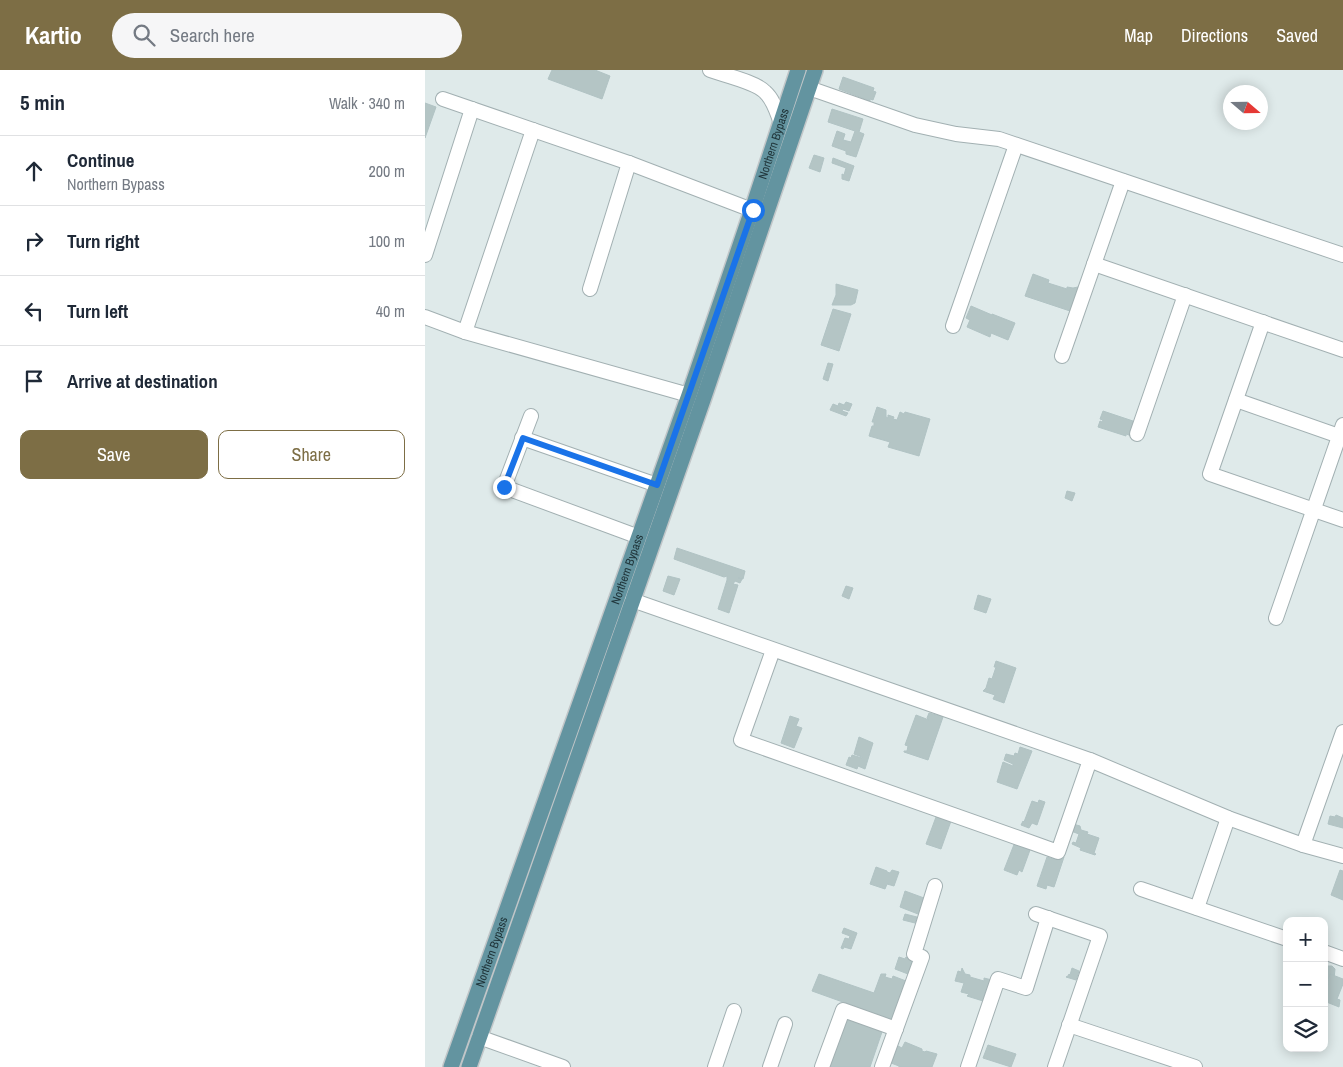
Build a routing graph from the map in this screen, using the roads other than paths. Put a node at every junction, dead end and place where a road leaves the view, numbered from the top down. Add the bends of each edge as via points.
1 (710, 70) edge
2 (798, 70) edge
3 (815, 70) edge
4 (809, 88) junction
5 (443, 100) dead end
6 (472, 109) junction
7 (781, 123) junction
8 (533, 130) junction
9 (1016, 145) junction
10 (629, 163) junction
11 (1123, 181) junction
12 (753, 210) junction
13 (425, 255) edge
14 (1343, 255) edge
15 (1094, 264) junction
16 (740, 267) junction
17 (589, 289) dead end
18 (1185, 295) junction
19 (425, 318) edge
20 (1263, 322) junction
21 (953, 326) dead end
22 (465, 332) junction
23 (1343, 350) edge
24 (1062, 356) dead end
25 (689, 395) junction
26 (1236, 400) junction
27 (531, 416) dead end
28 (1341, 430) edge
29 (1137, 434) dead end
30 (523, 438) junction
31 (657, 485) junction
32 (1314, 510) junction
33 (1343, 520) edge
34 (639, 537) junction
35 (632, 600) junction
36 (1276, 618) dead end
37 (773, 650) junction
38 (1343, 732) edge
39 (1090, 760) junction
40 (1228, 818) junction
41 (1303, 844) junction
42 (1343, 856) edge
43 (935, 886) dead end
44 (1141, 889) dead end
45 (1197, 908) junction
46 (1283, 938) edge
47 (1328, 953) edge
48 (1343, 959) edge
49 (734, 1011) dead end
50 (785, 1024) dead end
51 (1069, 1025) junction
52 (896, 1029) junction
53 (479, 1037) junction
54 (451, 1067) edge
55 (469, 1067) edge
56 (563, 1067) edge
57 (715, 1067) edge
58 (770, 1067) edge
59 (822, 1067) edge
60 (882, 1067) edge
61 (968, 1067) edge
62 (1055, 1067) edge
63 (1195, 1067) edge

1 - 7 street via 765,91
2 - 7 main road, Northern Bypass
3 - 4 main road, Northern Bypass
4 - 9 street via 915,125 999,139
4 - 16 main road, Northern Bypass
5 - 6 street
6 - 8 street
6 - 13 street
7 - 12 main road, Northern Bypass
8 - 10 street
8 - 22 street
9 - 11 street
9 - 21 street
10 - 12 street
10 - 17 street
11 - 14 street
11 - 15 street
12 - 16 main road, Northern Bypass
15 - 18 street
15 - 24 street
16 - 25 main road, Northern Bypass
16 - 35 main road, Northern Bypass via 703,400
18 - 20 street
18 - 29 street
19 - 22 street
20 - 23 street
20 - 26 street
22 - 25 street
25 - 31 main road, Northern Bypass
26 - 28 street
26 - 32 street via 1210,474
27 - 30 street
28 - 32 street
30 - 31 street
30 - 34 street via 504,487
31 - 34 main road, Northern Bypass
32 - 33 street
32 - 36 street
34 - 54 main road, Northern Bypass
35 - 37 street
35 - 53 main road, Northern Bypass
37 - 39 street
37 - 39 street via 741,740 1058,852
38 - 41 street
39 - 40 street
40 - 41 street
40 - 45 street
41 - 42 street
43 - 52 street via 914,954 922,957
44 - 45 street
45 - 46 street
47 - 48 street
49 - 57 street
50 - 58 street
51 - 61 street via 1100,936 1042,916 1026,988 998,979
51 - 62 street
51 - 63 street
52 - 59 street via 843,1010
52 - 60 street
53 - 55 main road, Northern Bypass
53 - 56 street

